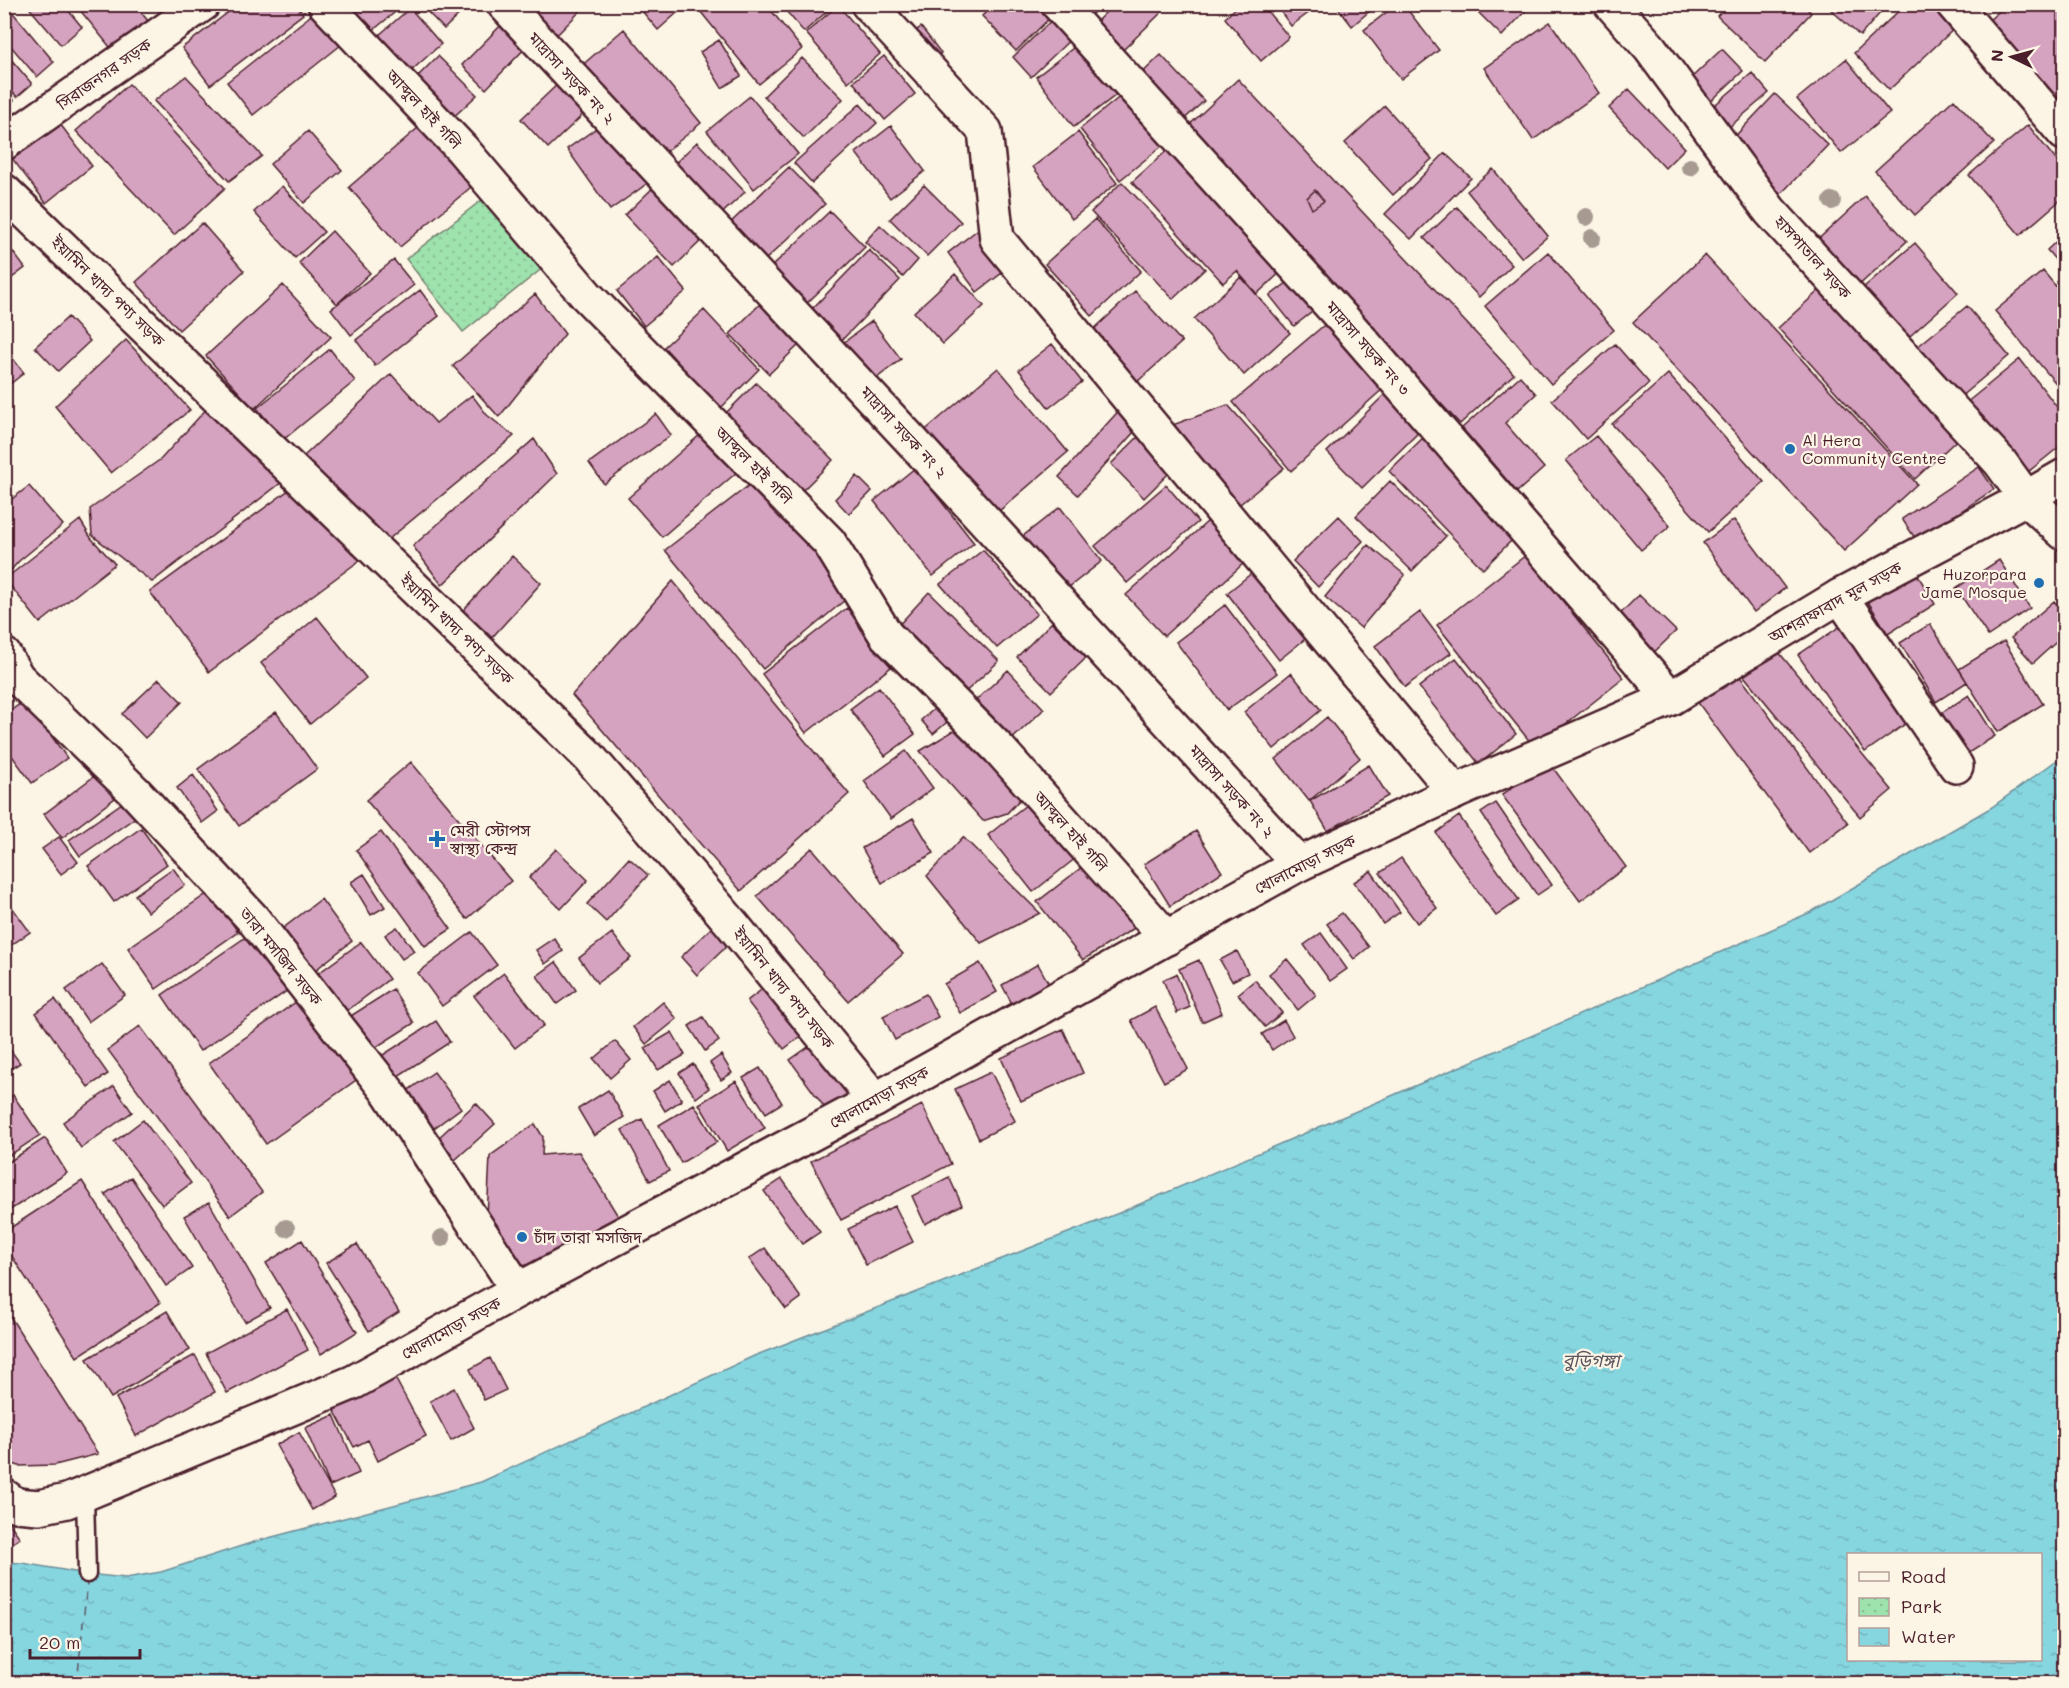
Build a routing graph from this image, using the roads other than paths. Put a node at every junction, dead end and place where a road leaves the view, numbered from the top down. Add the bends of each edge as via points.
1 (203, 4) edge
2 (325, 4) edge
3 (504, 4) edge
4 (868, 4) edge
5 (1058, 4) edge
6 (1611, 4) edge
7 (1953, 4) edge
8 (2064, 134) edge
9 (4, 143) edge
10 (4, 191) edge
11 (2064, 476) edge
12 (2026, 498) junction
13 (2064, 533) edge
14 (1840, 597) junction
15 (4, 654) edge
16 (1671, 698) junction
17 (1956, 766) dead end
18 (1455, 792) junction
19 (1299, 864) junction
20 (1167, 938) junction
21 (875, 1100) junction
22 (518, 1290) junction
23 (85, 1494) junction
24 (4, 1496) edge
25 (87, 1575) dead end

1 - 9 street, সিরাজনগর সড়ক
2 - 20 street, আব্দুল হাই গলি via 462,149 586,295 829,542 886,635 999,749
3 - 19 street, মাদ্রাসা সড়ক নং ২
4 - 18 street via 985,131 997,239
5 - 16 street, মাদ্রাসা সড়ক নং ৩ via 1343,319
6 - 12 street, হাসপাতাল সড়ক via 1650,48 1770,211 2000,462
7 - 8 street
10 - 21 street, ইয়ামিন খাদ্য পণ্য সড়ক via 589,756
11 - 12 street, আশরাফাবাদ মূল সড়ক
12 - 13 street, হাসপাতাল সড়ক
12 - 14 street, আশরাফাবাদ মূল সড়ক
14 - 16 street, আশরাফাবাদ মূল সড়ক
14 - 17 street
15 - 22 street, তারা মসজিদ সড়ক via 18,677 134,791 253,919 389,1093
16 - 18 street, খোলামোড়া সড়ক
18 - 19 street, খোলামোড়া সড়ক
19 - 20 street, খোলামোড়া সড়ক
20 - 21 street, খোলামোড়া সড়ক
21 - 22 street, খোলামোড়া সড়ক
22 - 23 street, খোলামোড়া সড়ক via 354,1382
23 - 24 street, খোলামোড়া সড়ক via 39,1507 16,1505
23 - 25 lane

